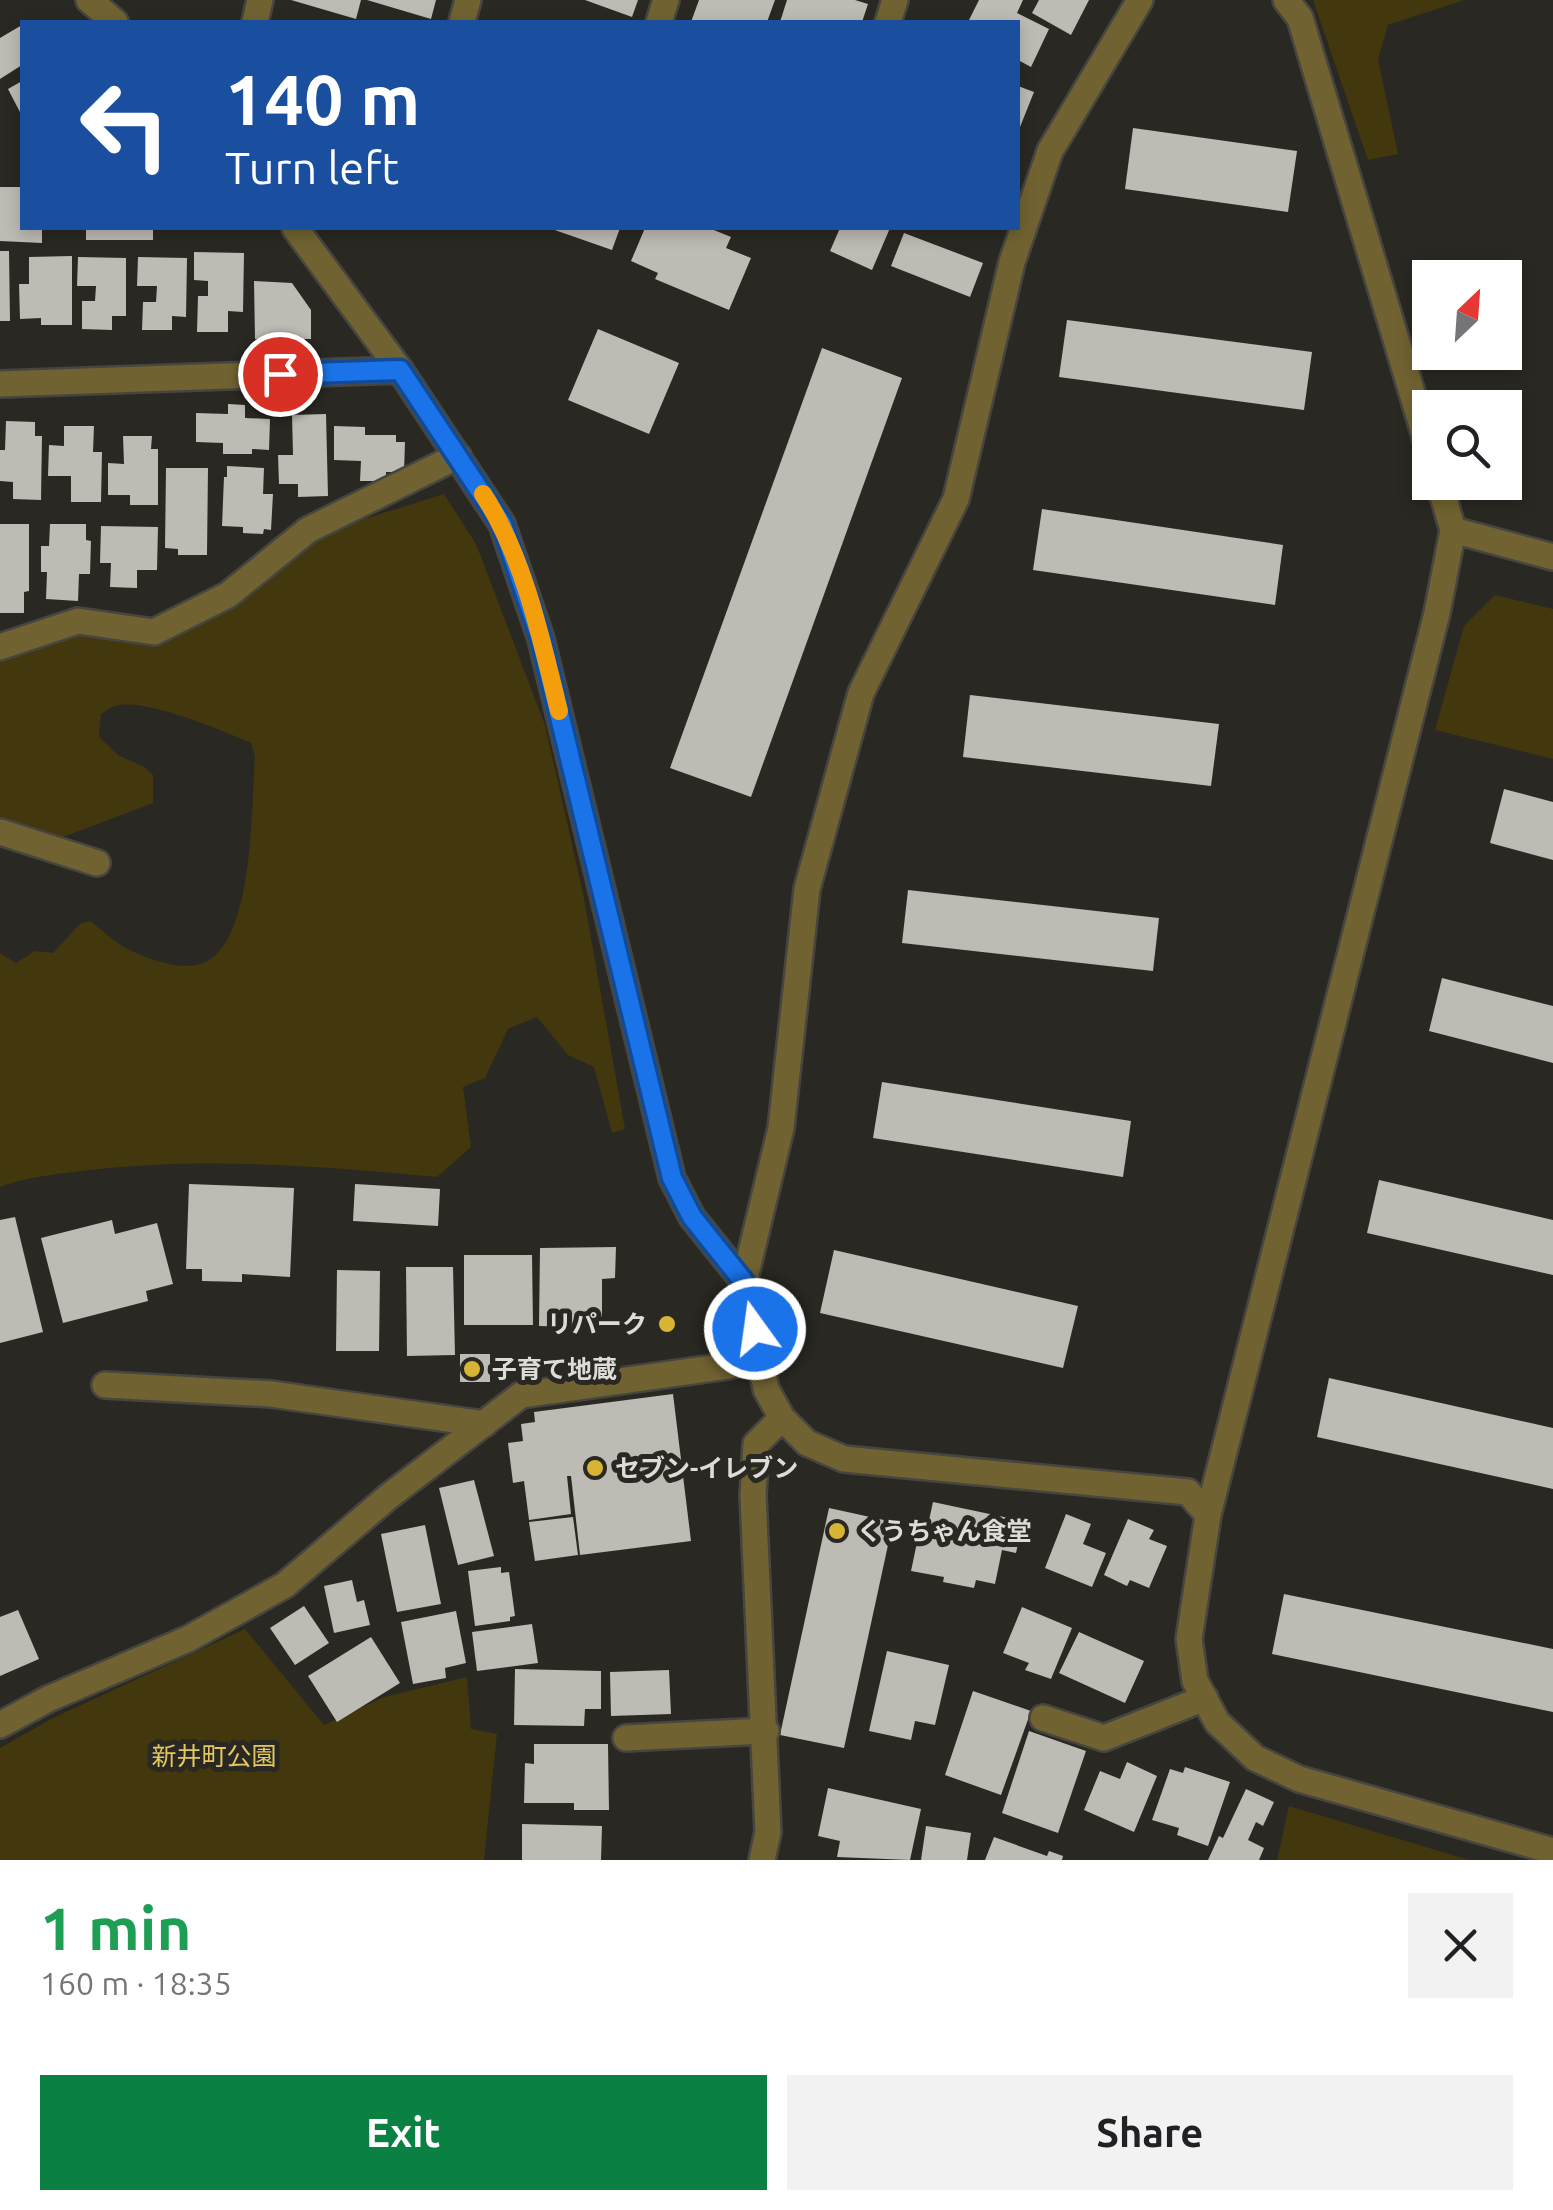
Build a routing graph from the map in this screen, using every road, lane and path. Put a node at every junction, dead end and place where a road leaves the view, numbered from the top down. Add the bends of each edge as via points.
1 (89, 0) edge
2 (1140, 0) edge
3 (1286, 0) edge
4 (113, 20) edge
5 (295, 230) edge
6 (400, 370) junction
7 (0, 384) edge
8 (1412, 393) edge
9 (458, 456) junction
10 (1444, 500) edge
11 (1453, 530) junction
12 (1553, 557) edge
13 (0, 647) edge
14 (0, 832) edge
15 (97, 863) dead end
16 (744, 1282) junction
17 (760, 1356) junction
18 (105, 1385) dead end
19 (782, 1418) junction
20 (484, 1424) junction
21 (1208, 1514) junction
22 (1205, 1698) junction
23 (1043, 1718) dead end
24 (0, 1725) edge
25 (766, 1731) junction
26 (626, 1738) dead end
27 (1550, 1842) edge
28 (762, 1860) edge

1 - 4 street
2 - 16 street via 1050,151 1012,262 956,499 862,693 807,890 782,1128
3 - 8 street via 1300,18
5 - 6 street
6 - 7 street
6 - 9 street
9 - 13 street via 308,530 228,595 154,632 78,621
9 - 16 street via 502,524 541,639 672,1178 692,1217
10 - 11 street
11 - 12 street
11 - 21 street
14 - 15 street
16 - 17 street
17 - 19 street via 766,1388
17 - 20 street via 521,1395
18 - 20 street via 286,1396
19 - 21 street via 807,1443 844,1459 1188,1492
19 - 25 street via 756,1444 753,1495
20 - 24 street via 286,1586
21 - 22 street via 1189,1640 1195,1682
22 - 23 street via 1104,1738
22 - 27 street via 1218,1722 1255,1758 1299,1779
25 - 26 street
25 - 28 street via 768,1832

